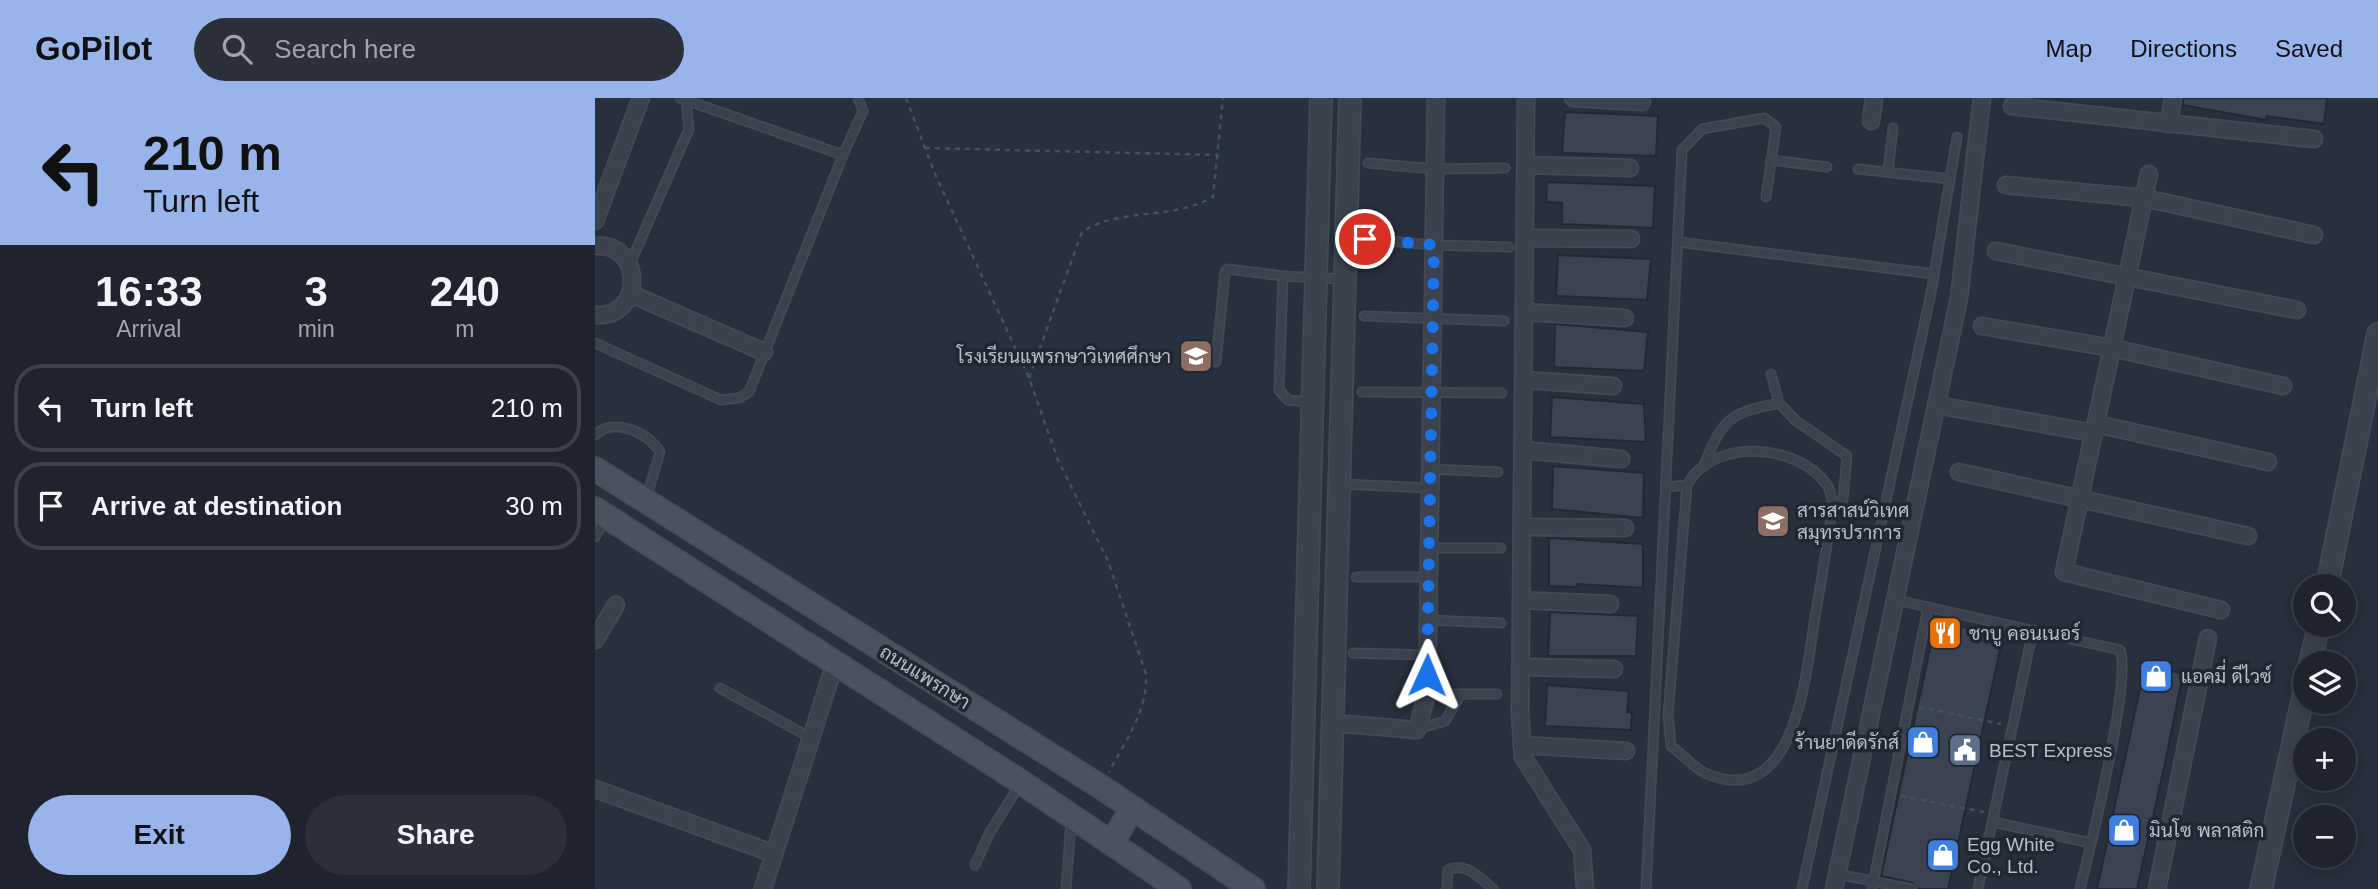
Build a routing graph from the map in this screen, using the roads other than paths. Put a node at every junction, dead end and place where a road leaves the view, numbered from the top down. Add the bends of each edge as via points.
1 (641, 98) edge
2 (858, 98) edge
3 (1321, 98) edge
4 (1350, 98) edge
5 (1436, 98) edge
6 (1526, 98) edge
7 (1573, 98) edge
8 (1874, 98) edge
9 (1982, 98) edge
10 (2173, 98) edge
11 (683, 99) edge
12 (1641, 102) dead end
13 (2012, 106) dead end
14 (1871, 121) dead end
15 (2169, 124) junction
16 (1893, 128) dead end
17 (1957, 137) dead end
18 (2314, 139) dead end
19 (843, 155) junction
20 (1771, 160) junction
21 (1368, 163) dead end
22 (1526, 165) junction
23 (1827, 167) dead end
24 (1505, 168) dead end
25 (1630, 168) dead end
26 (1435, 169) junction
27 (1858, 169) dead end
28 (1888, 171) junction
29 (2149, 174) dead end
30 (1950, 179) junction
31 (2006, 185) dead end
32 (1766, 197) dead end
33 (2144, 198) junction
34 (595, 221) edge
35 (2314, 235) dead end
36 (1525, 238) junction
37 (1365, 239) dead end
38 (1631, 239) dead end
39 (1678, 242) junction
40 (1434, 245) junction
41 (595, 246) edge
42 (1509, 247) dead end
43 (1996, 251) dead end
44 (630, 264) junction
45 (1934, 274) junction
46 (1283, 276) junction
47 (1315, 276) junction
48 (2128, 276) junction
49 (1345, 279) junction
50 (631, 294) junction
51 (2297, 310) dead end
52 (1524, 312) junction
53 (595, 315) edge
54 (1364, 317) dead end
55 (1625, 318) dead end
56 (1433, 320) junction
57 (1504, 321) dead end
58 (1982, 326) dead end
59 (2378, 334) edge
60 (595, 343) edge
61 (2112, 348) junction
62 (764, 352) junction
63 (1216, 362) dead end
64 (1771, 374) dead end
65 (1524, 380) junction
66 (1613, 386) dead end
67 (2283, 386) dead end
68 (1432, 390) junction
69 (1362, 392) dead end
70 (1502, 394) dead end
71 (1311, 402) junction
72 (1779, 403) junction
73 (1936, 405) junction
74 (2095, 429) junction
75 (595, 435) edge
76 (1523, 450) junction
77 (1621, 459) dead end
78 (2268, 462) dead end
79 (1704, 464) junction
80 (595, 469) edge
81 (1430, 469) junction
82 (1497, 472) dead end
83 (1958, 472) dead end
84 (1341, 484) junction
85 (1688, 485) junction
86 (1666, 487) junction
87 (1430, 488) junction
88 (2080, 499) junction
89 (646, 501) junction
90 (1833, 506) junction
91 (601, 513) edge
92 (1522, 527) junction
93 (1625, 528) dead end
94 (2248, 536) dead end
95 (595, 537) edge
96 (1429, 548) junction
97 (1501, 548) dead end
98 (2329, 574) edge
99 (1356, 577) dead end
100 (1429, 577) junction
101 (1521, 600) junction
102 (1896, 600) junction
103 (1610, 604) dead end
104 (616, 605) dead end
105 (1928, 607) junction
106 (2221, 610) dead end
107 (1428, 621) junction
108 (1501, 623) dead end
109 (2033, 630) junction
110 (2208, 638) dead end
111 (595, 640) edge
112 (1353, 653) dead end
113 (1427, 655) junction
114 (835, 663) junction
115 (1521, 667) junction
116 (1614, 669) dead end
117 (720, 688) dead end
118 (1427, 694) junction
119 (1461, 694) junction
120 (1497, 694) dead end
121 (2299, 714) edge
122 (1333, 723) junction
123 (1417, 730) junction
124 (811, 738) junction
125 (1522, 745) junction
126 (1626, 751) dead end
127 (1021, 782) junction
128 (595, 789) edge
129 (1132, 808) junction
130 (1072, 815) junction
131 (1994, 818) junction
132 (1112, 843) junction
133 (2091, 844) junction
134 (772, 853) junction
135 (975, 865) dead end
136 (1835, 882) edge
137 (1873, 885) edge
138 (763, 889) edge
139 (1066, 889) edge
140 (1179, 889) edge
141 (1253, 889) edge
142 (1300, 889) edge
143 (1328, 889) edge
144 (1447, 889) edge
145 (1493, 889) edge
146 (1585, 889) edge
147 (1646, 889) edge
148 (1802, 889) edge
149 (1912, 889) edge
150 (1978, 889) edge
151 (2080, 889) edge
152 (2157, 889) edge
153 (2261, 889) edge

1 - 34 street
2 - 19 lane via 863,111
3 - 47 street
4 - 49 street
5 - 26 street
6 - 22 street
7 - 12 street
8 - 14 street
9 - 73 street via 1959,298
10 - 15 street
11 - 19 lane
11 - 44 lane via 689,129
13 - 15 street
15 - 18 street
16 - 28 lane
17 - 30 lane
19 - 62 lane
20 - 23 lane
20 - 32 lane
20 - 39 lane via 1776,127 1764,118 1702,129 1682,150
21 - 26 lane
22 - 25 street
22 - 36 street
24 - 26 lane
26 - 40 street
27 - 28 lane
28 - 30 lane
29 - 33 street
30 - 45 lane
31 - 33 street
33 - 35 street
33 - 48 street
36 - 38 street
36 - 52 street
37 - 40 lane
39 - 45 lane
39 - 86 lane
40 - 42 lane
40 - 56 street
41 - 44 street via 613,249
43 - 48 street
44 - 50 street
45 - 148 lane
46 - 47 lane
46 - 63 lane via 1225,272
46 - 71 lane via 1279,390 1288,400
47 - 49 lane
47 - 71 street
48 - 51 street
48 - 61 street
49 - 84 street
50 - 53 street via 613,313
50 - 62 street
52 - 55 street
52 - 65 street
54 - 56 lane
56 - 57 lane
56 - 68 street
58 - 61 street
59 - 98 street
60 - 62 lane via 721,400 749,393
61 - 67 street
61 - 74 street
64 - 72 lane
65 - 66 street
65 - 76 street
68 - 69 lane
68 - 70 lane
68 - 81 street
71 - 142 street
72 - 79 lane via 1745,410 1720,426
72 - 90 lane via 1795,420 1847,456 1843,500
73 - 74 street
73 - 102 street
74 - 78 street
74 - 88 street
75 - 89 lane via 604,428 628,428 655,443 660,452
76 - 77 street
76 - 92 street
79 - 85 lane
79 - 90 lane via 1738,453 1775,453 1818,475 1829,487
80 - 89 main road, ถนนแพรกษา
81 - 82 lane
81 - 87 street
83 - 88 street
84 - 87 lane
84 - 122 street
85 - 86 lane
85 - 90 lane via 1668,715 1671,746 1704,772 1727,779 1751,777 1772,764 1789,740 1802,702
86 - 147 lane
87 - 96 street
88 - 94 street
88 - 106 street via 2064,572
89 - 129 main road, ถนนแพรกษา
91 - 95 lane
91 - 114 main road, ถนนแพรกษา
92 - 93 street
92 - 101 street
96 - 97 lane
96 - 100 street
99 - 100 lane
100 - 107 street
101 - 103 street
101 - 115 street
102 - 105 lane
102 - 136 street
104 - 111 street
105 - 109 lane
105 - 137 lane
107 - 108 lane
107 - 113 street
109 - 131 lane
109 - 133 lane via 2120,650 2125,660
110 - 152 street
112 - 113 lane
113 - 118 street
114 - 124 street
114 - 127 main road, ถนนแพรกษา
115 - 116 street
115 - 125 street
117 - 124 lane
118 - 119 lane
118 - 123 street
119 - 120 lane
119 - 123 lane via 1445,721
121 - 153 street
122 - 123 street
122 - 143 street
124 - 134 street
125 - 126 street
125 - 146 street via 1523,757 1582,850
127 - 130 main road, ถนนแพรกษา
127 - 135 lane
128 - 134 street
129 - 132 main road
129 - 141 main road, ถนนแพรกษา
130 - 132 main road, ถนนแพรกษา
130 - 139 lane
131 - 133 lane
131 - 150 lane
132 - 140 main road, ถนนแพรกษา
133 - 151 lane
134 - 138 street
136 - 137 lane
137 - 149 lane
144 - 145 lane via 1448,870 1456,866 1465,867

